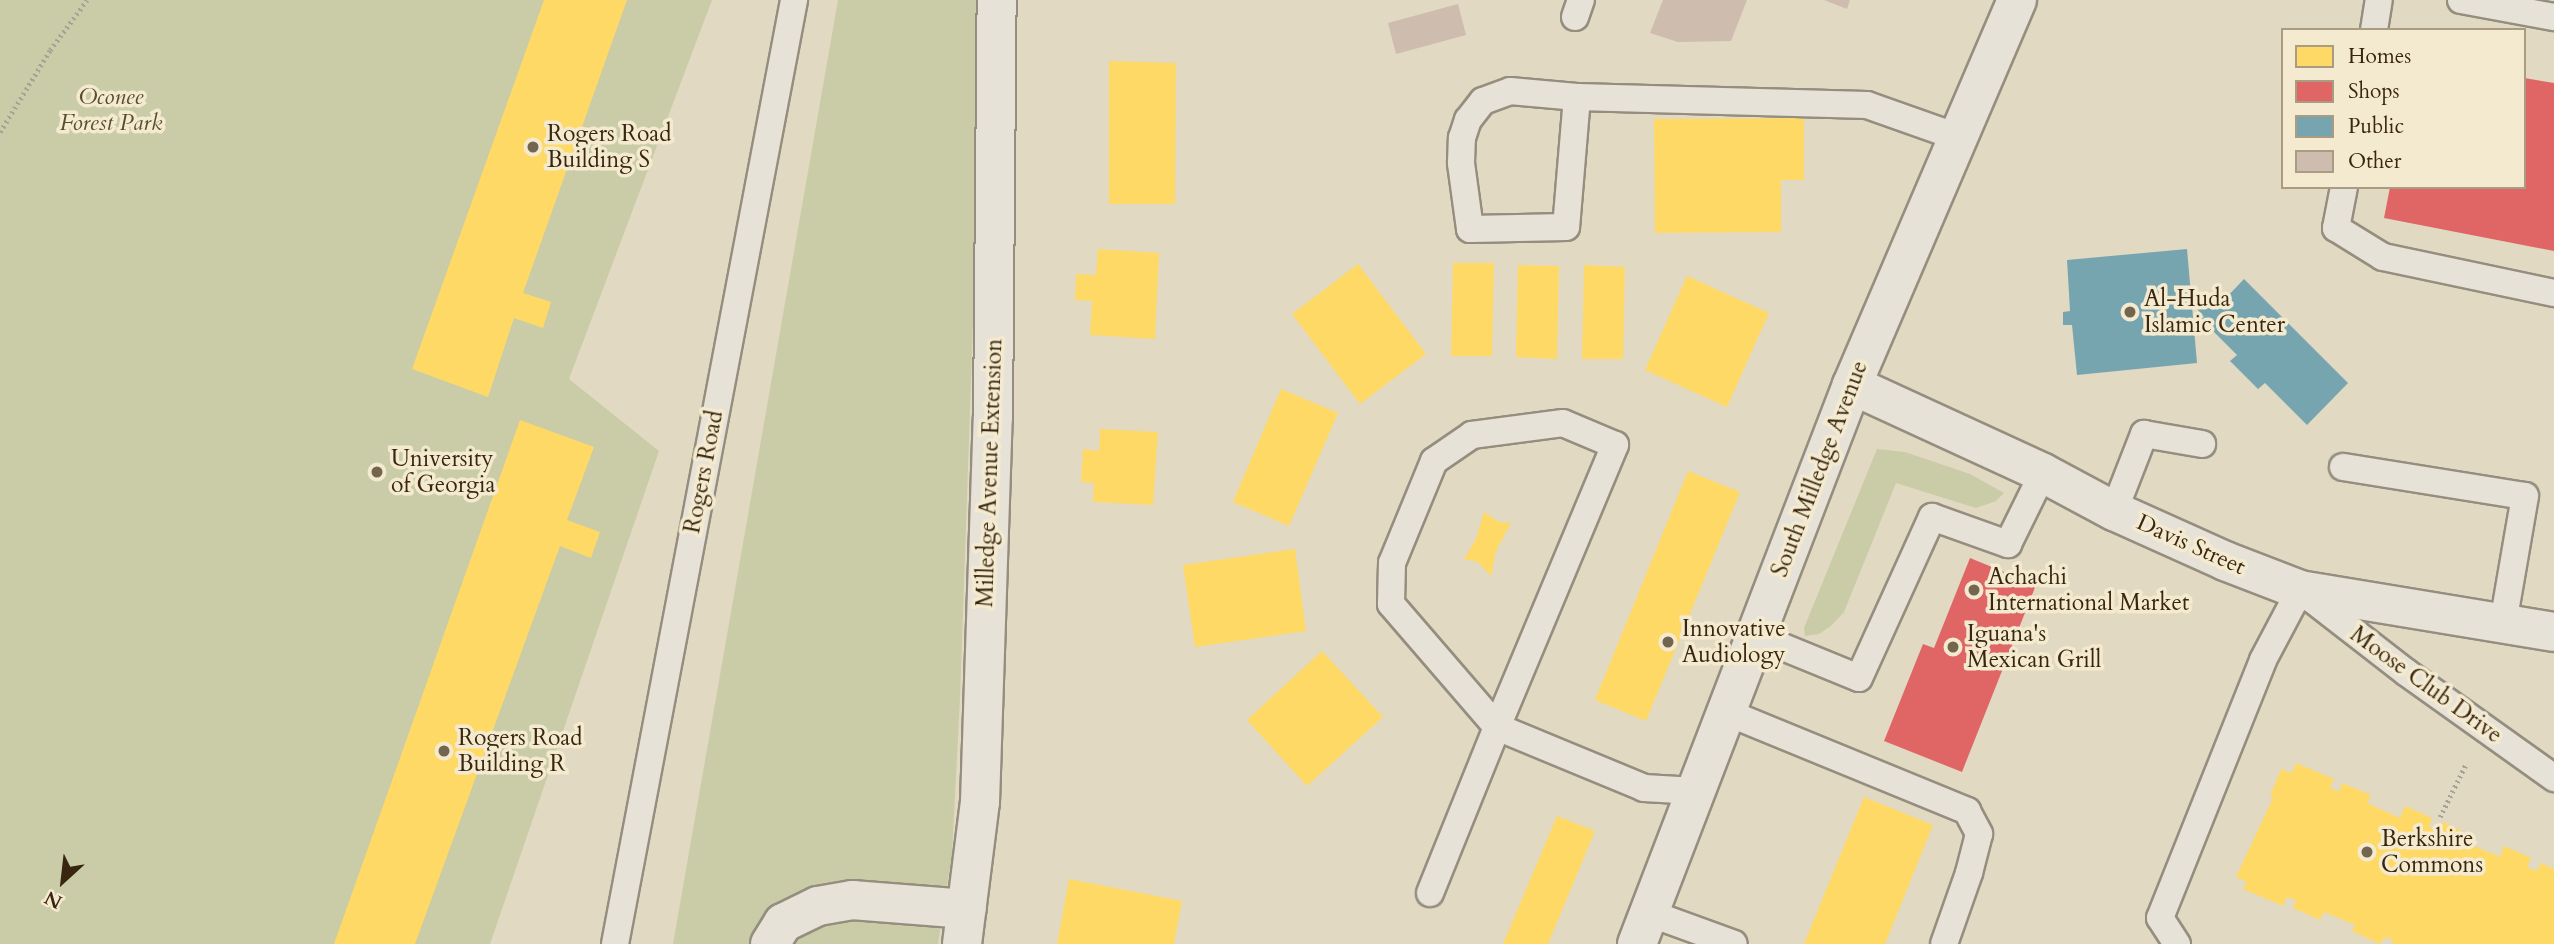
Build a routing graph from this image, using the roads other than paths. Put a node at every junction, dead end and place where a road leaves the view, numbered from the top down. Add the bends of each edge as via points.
1 (794, 0) edge
2 (997, 0) edge
3 (2017, 0) edge
4 (2379, 0) edge
5 (2460, 0) edge
6 (2554, 17) edge
7 (2374, 28) edge
8 (1577, 97) junction
9 (1960, 138) junction
10 (2344, 189) edge
11 (2554, 293) edge
12 (1852, 385) junction
13 (2202, 444) dead end
14 (2343, 467) dead end
15 (2043, 473) junction
16 (2114, 511) junction
17 (2300, 590) junction
18 (2502, 622) junction
19 (2554, 632) edge
20 (1756, 636) junction
21 (1726, 712) junction
22 (1497, 727) junction
23 (2554, 778) edge
24 (1696, 791) junction
25 (1430, 893) dead end
26 (964, 927) edge
27 (1643, 928) edge
28 (615, 944) edge
29 (769, 944) edge
30 (1734, 944) edge
31 (1944, 944) edge
32 (2177, 944) edge

1 - 28 lane, Rogers Road
2 - 26 street, Milledge Avenue Extension via 993,418 980,802
3 - 9 street, South Milledge Avenue
4 - 7 lane
5 - 6 lane
8 - 8 lane via 1510,91 1483,102 1468,120 1461,163 1470,229 1566,227
8 - 9 lane via 1867,105
9 - 12 street, South Milledge Avenue
10 - 11 lane via 2336,228 2383,257
12 - 15 street, Davis Street
12 - 20 street, South Milledge Avenue
13 - 16 lane via 2144,434
14 - 18 lane via 2525,496
15 - 16 street, Davis Street
15 - 20 lane via 2008,544 1931,517 1859,678
16 - 17 street, Davis Street
17 - 18 street, Davis Street
17 - 23 lane, Moose Club Drive
17 - 32 lane via 2263,660 2160,918
18 - 19 street, Davis Street
20 - 21 street, South Milledge Avenue
21 - 24 street, South Milledge Avenue
21 - 31 lane via 1967,811 1979,834
22 - 22 lane via 1391,604 1392,563 1434,461 1472,435 1563,423 1615,445
22 - 24 lane via 1644,788
22 - 25 lane
24 - 27 street, South Milledge Avenue
26 - 29 street via 852,900 818,906 783,923
27 - 30 lane

